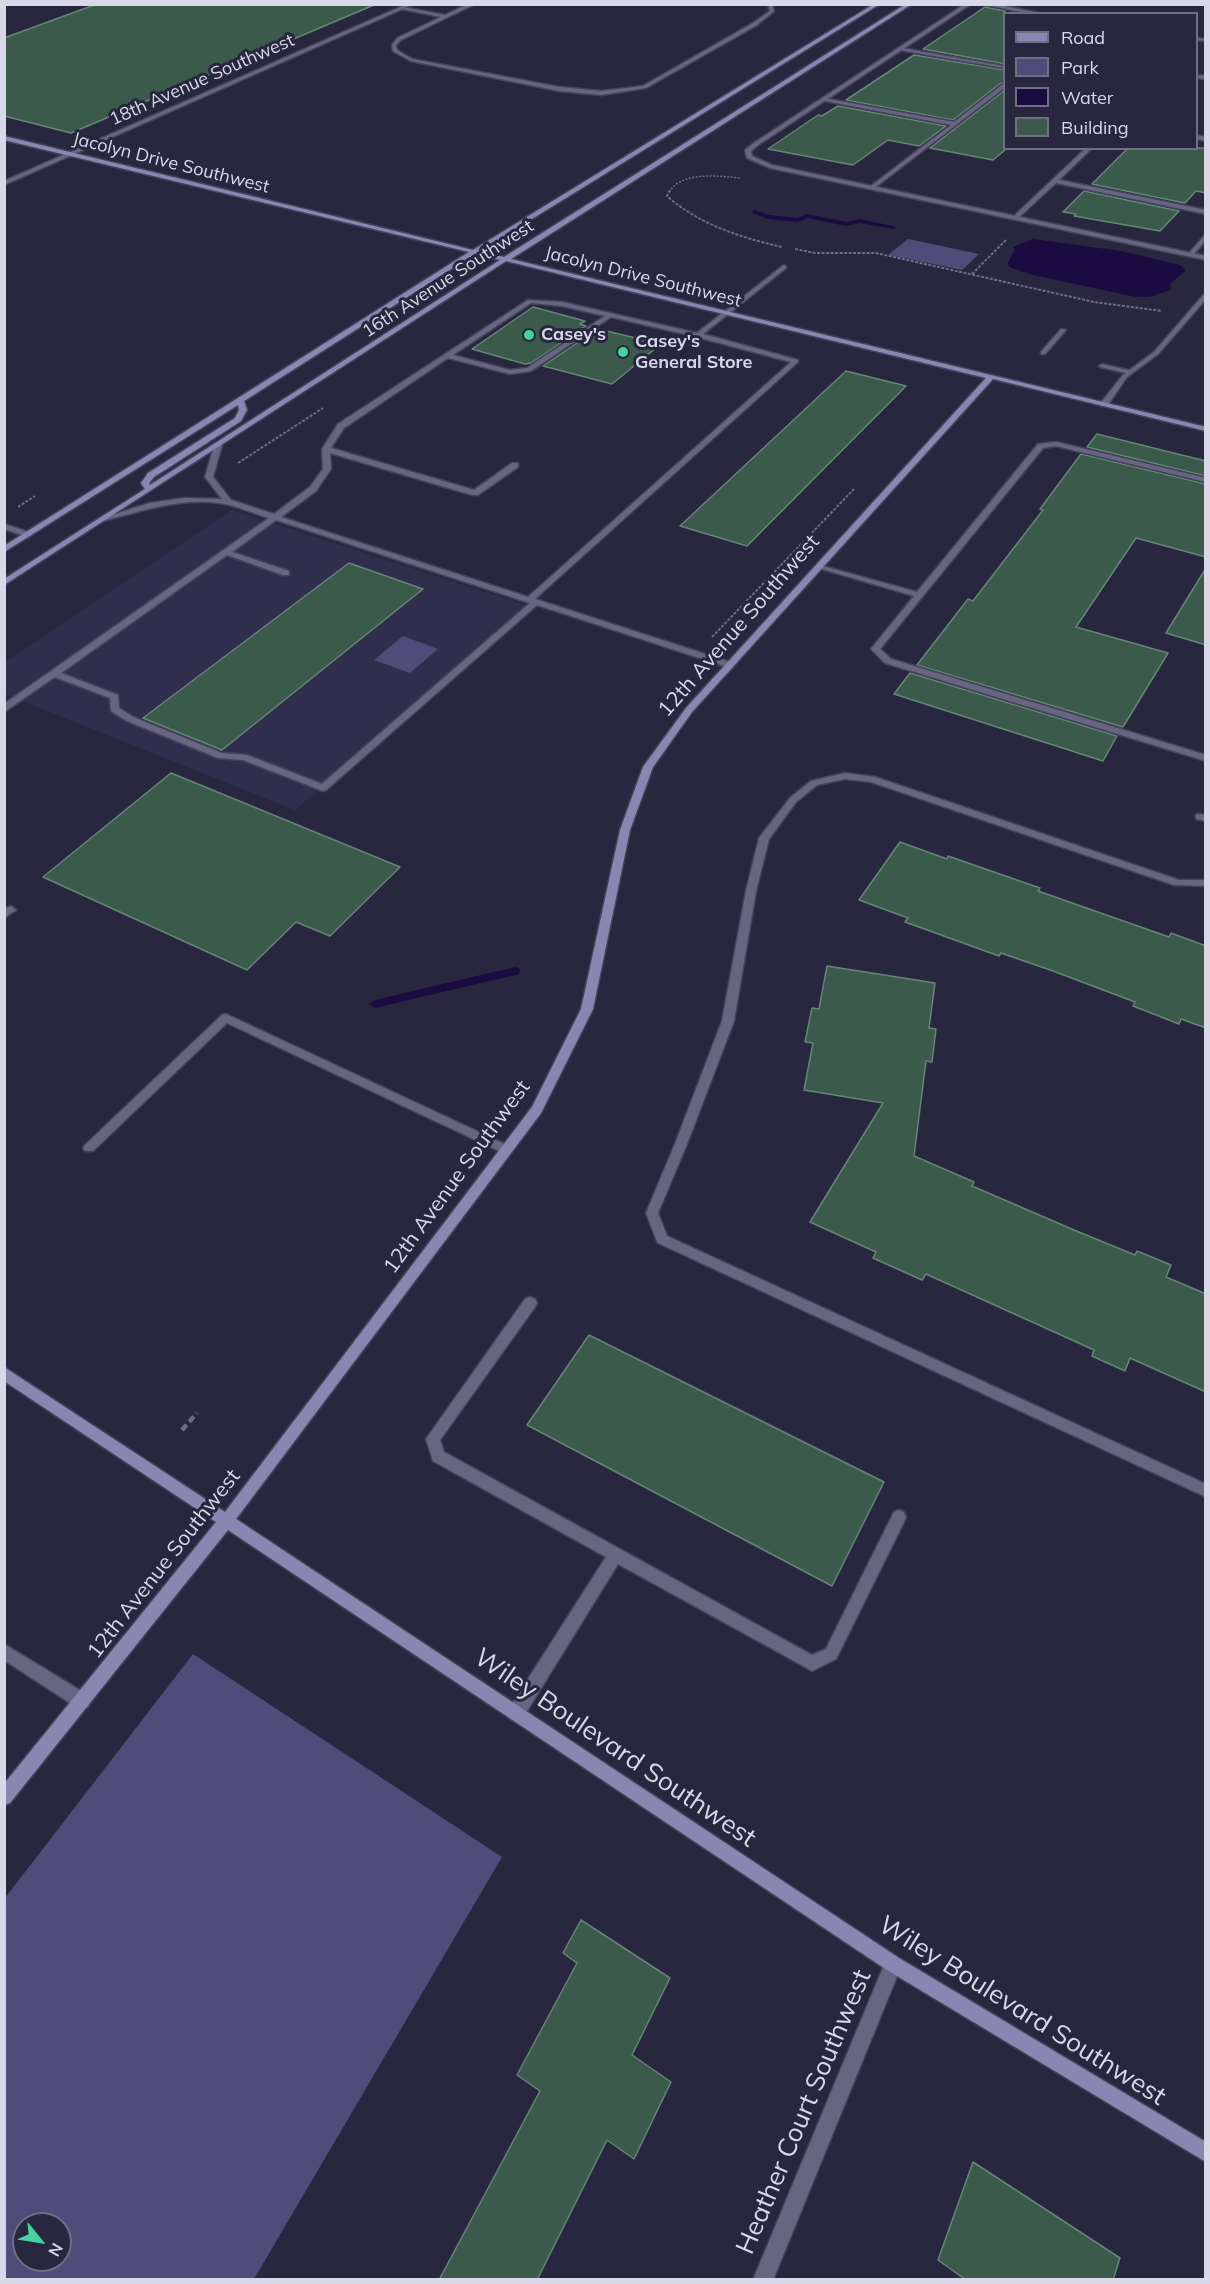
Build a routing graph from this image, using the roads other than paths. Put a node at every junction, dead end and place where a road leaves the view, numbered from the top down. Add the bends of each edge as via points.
1 (412, 4) edge
2 (473, 4) edge
3 (770, 4) edge
4 (878, 4) edge
5 (910, 4) edge
6 (969, 4) edge
7 (984, 4) edge
8 (404, 8) junction
9 (1030, 12) edge
10 (446, 16) junction
11 (901, 49) junction
12 (1003, 67) edge
13 (1003, 88) edge
14 (824, 100) junction
15 (956, 124) junction
16 (4, 138) edge
17 (1088, 150) edge
18 (71, 154) junction
19 (1055, 181) junction
20 (4, 183) edge
21 (873, 188) junction
22 (1206, 212) edge
23 (1016, 217) junction
24 (1206, 236) edge
25 (474, 252) junction
26 (1191, 254) junction
27 (1206, 258) edge
28 (506, 259) junction
29 (784, 267) dead end
30 (1206, 294) edge
31 (727, 313) junction
32 (610, 315) junction
33 (1063, 330) dead end
34 (698, 335) junction
35 (1043, 353) dead end
36 (448, 356) junction
37 (1102, 366) dead end
38 (1130, 372) junction
39 (991, 377) junction
40 (241, 401) junction
41 (1104, 404) junction
42 (1206, 429) edge
43 (218, 445) junction
44 (326, 448) junction
45 (515, 465) dead end
46 (1206, 480) edge
47 (149, 490) junction
48 (228, 502) junction
49 (276, 518) junction
50 (103, 519) junction
51 (4, 526) edge
52 (28, 535) junction
53 (4, 550) edge
54 (226, 552) junction
55 (819, 567) junction
56 (286, 573) dead end
57 (4, 583) edge
58 (919, 595) junction
59 (533, 601) junction
60 (730, 665) junction
61 (55, 674) junction
62 (4, 709) edge
63 (1206, 758) edge
64 (1206, 883) edge
65 (89, 1148) dead end
66 (507, 1150) junction
67 (530, 1303) dead end
68 (4, 1373) edge
69 (1206, 1491) edge
70 (899, 1517) dead end
71 (227, 1520) junction
72 (616, 1554) junction
73 (4, 1651) edge
74 (82, 1701) junction
75 (516, 1713) junction
76 (4, 1797) edge
77 (893, 1964) junction
78 (1206, 2153) edge
79 (763, 2280) edge

1 - 8 street, 18th Avenue Southwest
2 - 10 street
3 - 10 street via 772,11 754,24 645,87 618,92 559,89 411,60 395,51 399,39
4 - 25 main road, 16th Avenue Southwest
5 - 28 main road, 16th Avenue Southwest
6 - 11 street
7 - 9 street
8 - 10 street
8 - 18 street, 18th Avenue Southwest
11 - 12 street
11 - 14 street
13 - 15 street
14 - 15 street
14 - 21 street via 748,150 749,157 770,166
15 - 21 street
16 - 18 main road, Jacolyn Drive Southwest
17 - 19 street
18 - 20 street, 18th Avenue Southwest
18 - 25 main road, Jacolyn Drive Southwest
19 - 22 street
19 - 23 street
21 - 23 street
23 - 26 street
24 - 26 street
25 - 28 main road, Jacolyn Drive Southwest
25 - 40 main road, 16th Avenue Southwest
26 - 27 street
28 - 31 main road, Jacolyn Drive Southwest
28 - 43 main road, 16th Avenue Southwest
29 - 31 street
30 - 38 street via 1156,353
31 - 34 street
31 - 39 main road, Jacolyn Drive Southwest
32 - 34 street
32 - 36 street via 530,301
32 - 36 street via 529,370 510,372
33 - 35 street
34 - 59 street via 796,361
36 - 44 street via 341,426
37 - 38 street
38 - 41 street
39 - 41 main road, Jacolyn Drive Southwest
39 - 55 main road, 12th Avenue Southwest
40 - 47 main road via 243,410 238,419 152,475 145,483
40 - 52 main road, 16th Avenue Southwest
41 - 42 main road, Jacolyn Drive Southwest
43 - 47 main road, 16th Avenue Southwest
43 - 48 street via 209,477
44 - 45 street via 475,493
44 - 49 street via 327,469 321,479
46 - 58 street via 1056,444 1041,446
47 - 50 main road, 16th Avenue Southwest
48 - 49 street
48 - 50 street via 184,500
49 - 54 street
49 - 59 street
50 - 57 main road, 16th Avenue Southwest
51 - 52 street
52 - 53 main road, 16th Avenue Southwest
54 - 56 street
54 - 61 street
55 - 58 street
55 - 60 main road, 12th Avenue Southwest
58 - 63 street via 875,649 888,661
59 - 60 street
59 - 61 street via 323,788 244,757 222,756 130,719 114,709 115,697
60 - 66 main road, 12th Avenue Southwest via 689,710 648,767 625,830 587,1009 537,1110
61 - 62 street
64 - 69 street via 1178,883 872,778 845,776 814,783 793,800 764,838 728,1020 652,1213 662,1239
65 - 66 street via 229,1016
66 - 71 main road, 12th Avenue Southwest
67 - 72 street via 433,1439 438,1456
68 - 71 main road, Wiley Boulevard Southwest
70 - 72 street via 831,1654 812,1663
71 - 74 main road, 12th Avenue Southwest
71 - 75 main road, Wiley Boulevard Southwest
72 - 75 street
73 - 74 street
74 - 76 main road, 12th Avenue Southwest
75 - 77 main road, Wiley Boulevard Southwest
77 - 78 main road, Wiley Boulevard Southwest
77 - 79 street, Heather Court Southwest

